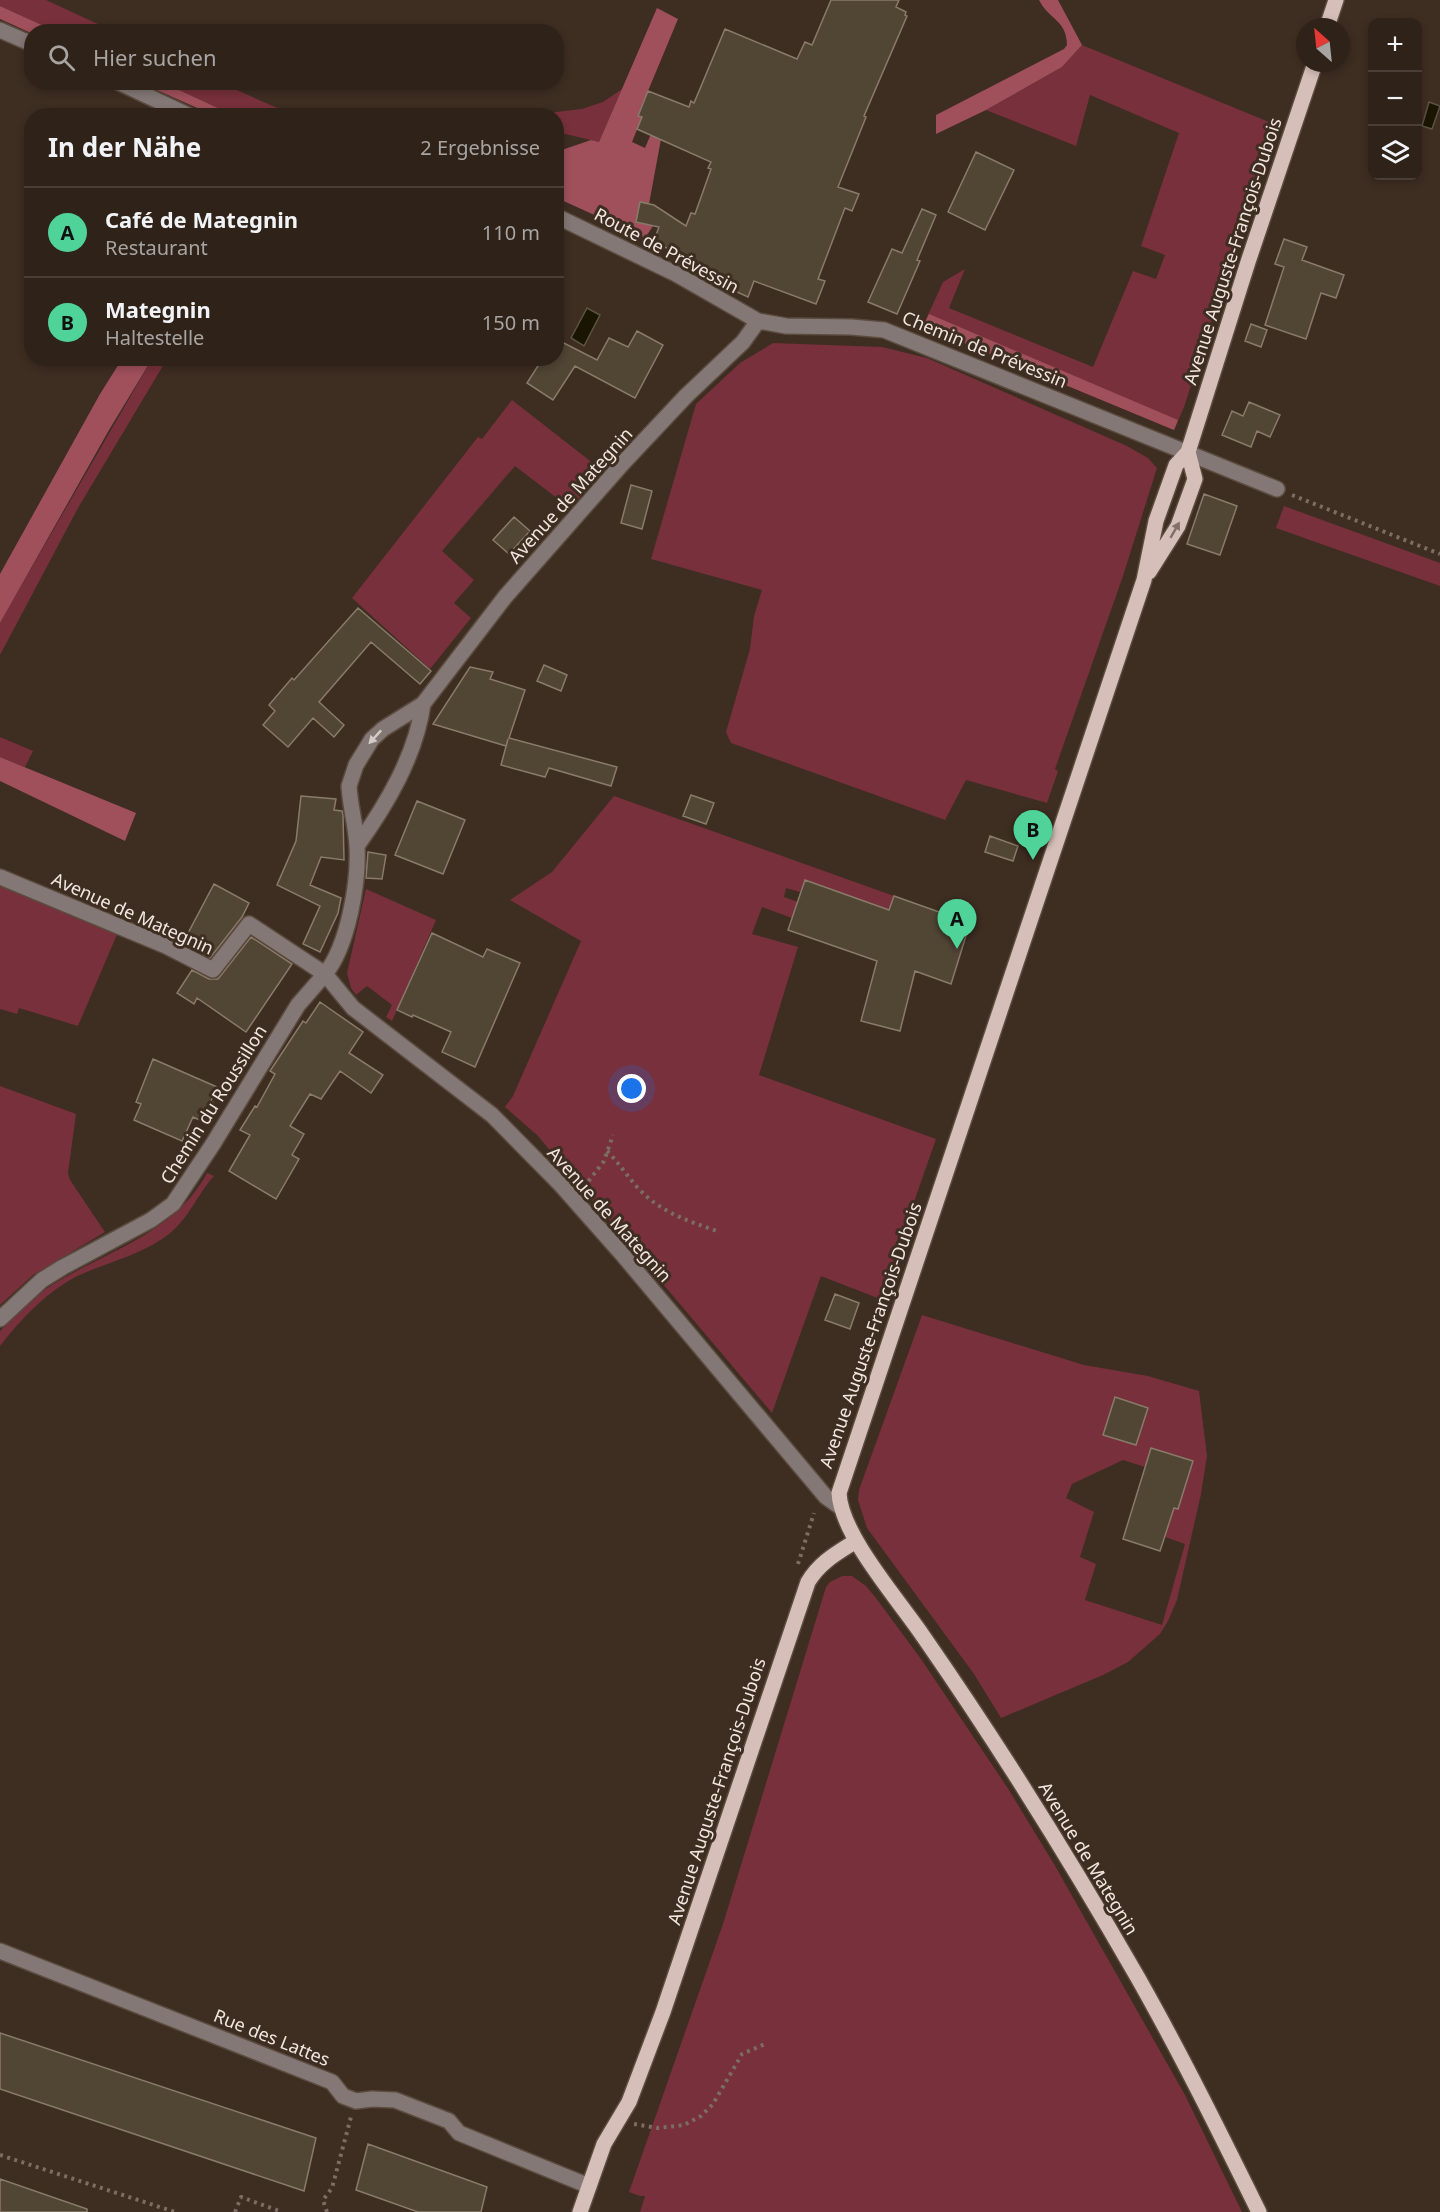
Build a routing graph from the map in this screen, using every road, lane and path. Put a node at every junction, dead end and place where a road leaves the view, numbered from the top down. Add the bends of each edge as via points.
1 (1336, 0) edge
2 (1330, 18) edge
3 (0, 30) edge
4 (24, 40) edge
5 (1312, 72) edge
6 (135, 90) edge
7 (173, 108) edge
8 (564, 220) edge
9 (758, 321) junction
10 (1188, 452) junction
11 (1277, 489) joint
12 (1440, 554) edge
13 (1144, 580) junction
14 (423, 704) junction
15 (357, 846) junction
16 (0, 877) edge
17 (325, 974) junction
18 (613, 1135) dead end
19 (607, 1152) junction
20 (574, 1200) junction
21 (717, 1231) dead end
22 (0, 1319) edge
23 (840, 1507) junction
24 (856, 1541) junction
25 (0, 1951) edge
26 (765, 2044) dead end
27 (353, 2108) dead end
28 (641, 2126) dead end
29 (0, 2155) edge
30 (589, 2187) junction
31 (175, 2212) edge
32 (236, 2212) edge
33 (282, 2212) edge
34 (327, 2212) edge
35 (580, 2212) edge
36 (1259, 2212) edge

1 - 2 main road
3 - 4 street
5 - 10 main road, Avenue Auguste-François-Dubois
6 - 7 street
8 - 9 street, Route de Prévessin via 676,273
9 - 10 street, Chemin de Prévessin via 884,330
9 - 14 street, Avenue de Mategnin via 730,355 623,463 521,579
10 - 11 street, Chemin de Prévessin
10 - 13 main road, Avenue Auguste-François-Dubois via 1176,465 1156,521
13 -> 10 main road, Avenue Auguste-François-Dubois via 1178,526 1192,489 1195,479
11 - 12 path
13 - 23 main road, Avenue Auguste-François-Dubois via 842,1478
14 - 15 street, Avenue de Mategnin via 411,751
14 -> 15 street, Avenue de Mategnin via 372,739 356,765 349,786
15 - 17 street, Avenue de Mategnin via 351,913 338,954
16 - 17 street, Avenue de Mategnin via 166,946 213,970 249,924
17 - 20 street, Avenue de Mategnin via 353,1008 492,1115
17 - 22 street, Chemin du Roussillon via 298,1005 172,1204 151,1220 42,1280
18 - 19 path
19 - 20 path
19 - 21 path via 660,1208
20 - 23 street, Avenue de Mategnin via 826,1497
23 - 24 main road, Avenue Auguste-François-Dubois
24 - 30 main road, Avenue Auguste-François-Dubois via 823,1562 808,1582 664,2009 629,2102 604,2144
24 - 36 main road, Avenue de Mategnin via 966,1698 1068,1859 1139,1979
25 - 30 street, Rue des Lattes via 332,2082 343,2096 356,2101 395,2100 449,2121 459,2133
26 - 28 path via 742,2054 713,2104 701,2116 684,2125
27 - 34 path via 333,2188 323,2200
29 - 31 path
30 - 35 main road, Avenue Auguste-François-Dubois
32 - 33 path via 241,2197

